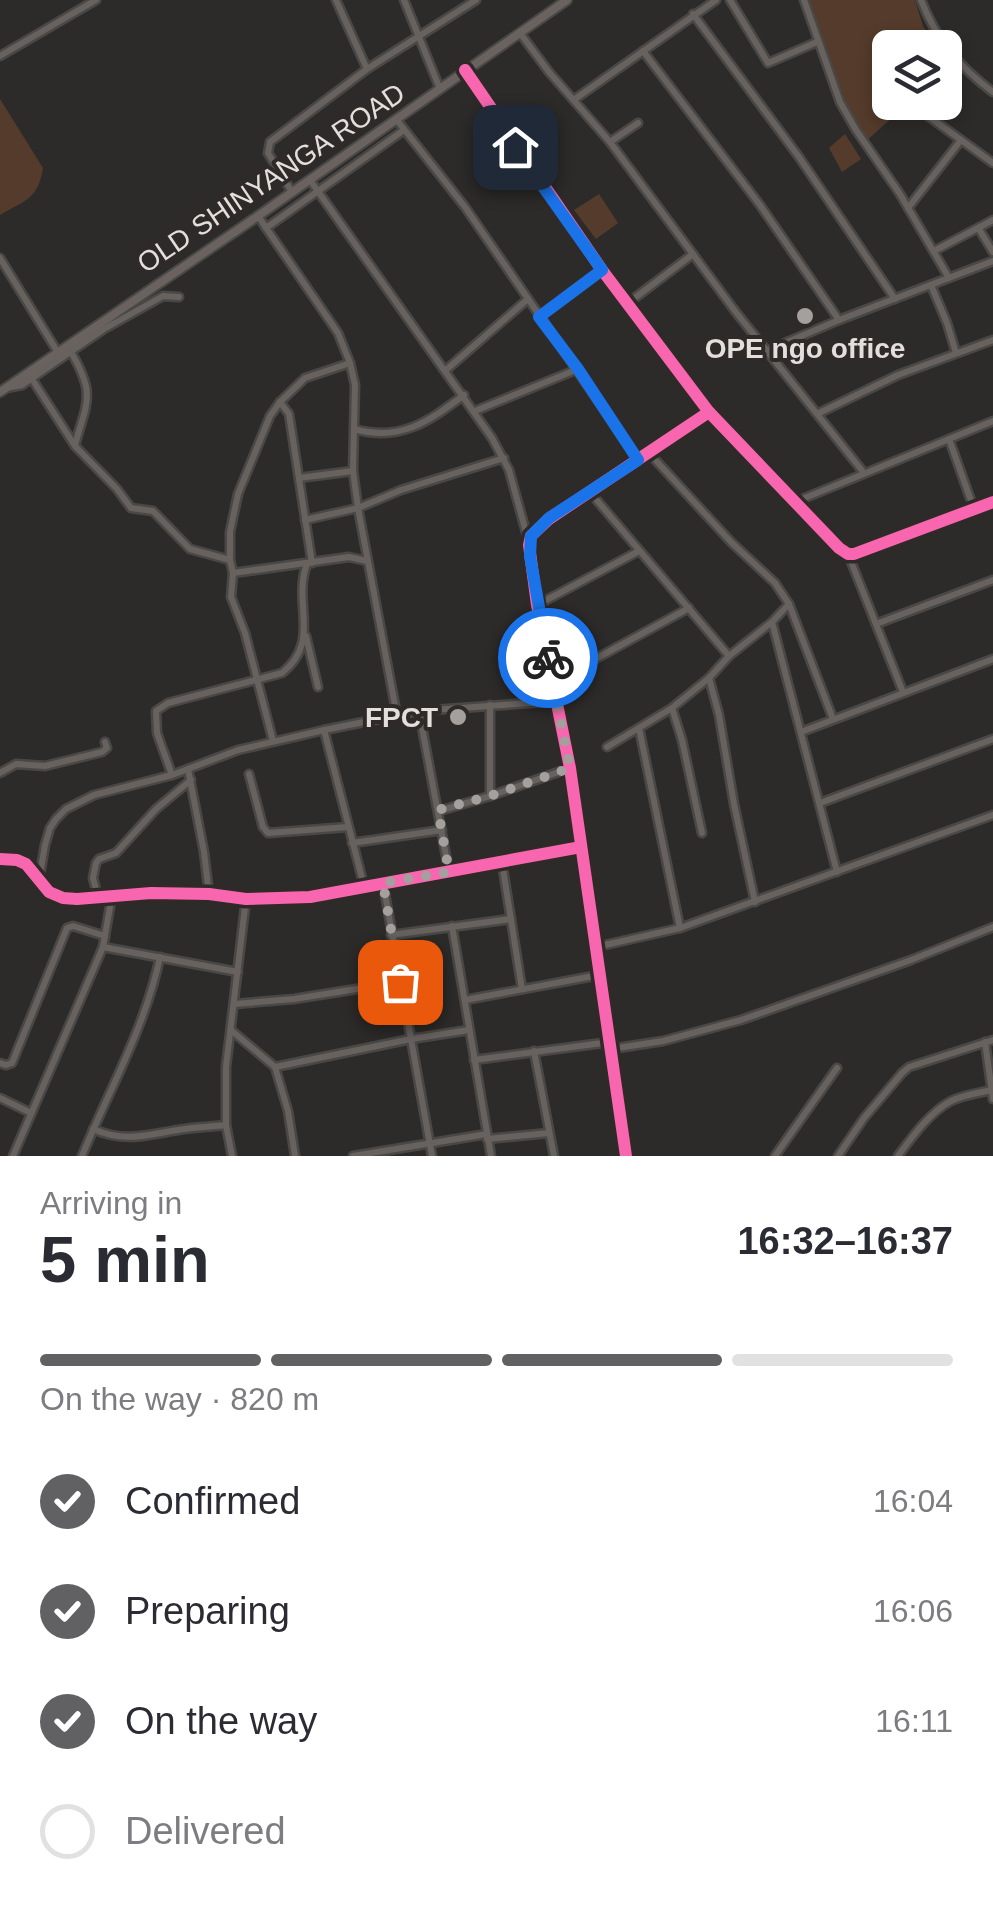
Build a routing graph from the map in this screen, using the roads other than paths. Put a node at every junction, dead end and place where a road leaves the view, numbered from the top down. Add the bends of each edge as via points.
1 (96, 0) edge
2 (336, 0) edge
3 (404, 0) edge
4 (476, 0) edge
5 (567, 0) edge
6 (716, 0) edge
7 (730, 0) edge
8 (804, 0) edge
9 (921, 0) edge
10 (464, 4) edge
11 (693, 14) junction
12 (933, 30) edge
13 (520, 33) junction
14 (420, 37) junction
15 (817, 42) junction
16 (643, 50) junction
17 (0, 56) edge
18 (962, 66) edge
19 (367, 69) junction
20 (465, 70) junction
21 (440, 89) junction
22 (993, 92) edge
23 (575, 99) junction
24 (396, 119) junction
25 (933, 120) edge
26 (638, 123) dead end
27 (404, 130) junction
28 (961, 140) junction
29 (610, 142) junction
30 (993, 163) edge
31 (310, 180) junction
32 (292, 192) junction
33 (319, 192) junction
34 (908, 208) junction
35 (258, 216) junction
36 (993, 220) edge
37 (266, 228) junction
38 (979, 229) junction
39 (934, 251) junction
40 (993, 252) edge
41 (693, 254) junction
42 (0, 258) edge
43 (993, 261) edge
44 (602, 270) junction
45 (950, 278) junction
46 (932, 285) junction
47 (179, 297) dead end
48 (895, 298) junction
49 (528, 299) junction
50 (628, 303) junction
51 (539, 317) junction
52 (839, 320) junction
53 (993, 340) edge
54 (57, 350) junction
55 (766, 351) junction
56 (71, 352) junction
57 (956, 353) junction
58 (350, 364) junction
59 (578, 369) junction
60 (446, 370) junction
61 (32, 379) junction
62 (3, 390) edge
63 (464, 395) junction
64 (280, 402) junction
65 (475, 411) junction
66 (708, 412) junction
67 (819, 414) junction
68 (993, 421) edge
69 (354, 429) junction
70 (949, 438) junction
71 (75, 446) junction
72 (649, 453) junction
73 (504, 458) junction
74 (638, 460) junction
75 (353, 471) junction
76 (864, 473) junction
77 (299, 478) junction
78 (588, 491) junction
79 (993, 502) edge
80 (795, 503) junction
81 (358, 508) junction
82 (974, 509) junction
83 (305, 520) junction
84 (529, 545) junction
85 (639, 551) junction
86 (848, 554) junction
87 (230, 560) junction
88 (367, 561) junction
89 (309, 564) junction
90 (233, 574) junction
91 (993, 580) edge
92 (789, 604) junction
93 (538, 605) junction
94 (689, 608) junction
95 (772, 622) junction
96 (876, 624) junction
97 (306, 635) junction
98 (729, 656) junction
99 (993, 659) edge
100 (710, 678) junction
101 (257, 679) junction
102 (553, 682) junction
103 (318, 687) dead end
104 (903, 692) junction
105 (557, 701) junction
106 (490, 705) junction
107 (672, 708) junction
108 (419, 712) junction
109 (397, 716) junction
110 (832, 719) junction
111 (639, 728) junction
112 (324, 730) junction
113 (801, 732) junction
114 (993, 739) edge
115 (273, 741) junction
116 (105, 742) dead end
117 (607, 747) dead end
118 (570, 768) junction
119 (188, 769) junction
120 (0, 772) edge
121 (249, 774) dead end
122 (172, 775) junction
123 (190, 780) junction
124 (490, 796) junction
125 (820, 803) junction
126 (438, 810) junction
127 (993, 815) edge
128 (348, 827) junction
129 (442, 830) junction
130 (702, 833) dead end
131 (352, 843) junction
132 (582, 848) junction
133 (0, 859) edge
134 (502, 862) junction
135 (449, 872) junction
136 (837, 872) junction
137 (39, 880) junction
138 (383, 883) junction
139 (364, 886) junction
140 (209, 894) junction
141 (112, 895) junction
142 (98, 897) junction
143 (246, 899) junction
144 (755, 903) junction
145 (511, 919) junction
146 (452, 926) junction
147 (993, 926) edge
148 (680, 928) junction
149 (105, 936) junction
150 (391, 936) junction
151 (102, 948) junction
152 (596, 948) junction
153 (160, 957) junction
154 (238, 972) junction
155 (600, 975) junction
156 (400, 982) junction
157 (522, 989) junction
158 (466, 1000) junction
159 (234, 1004) junction
160 (231, 1030) junction
161 (469, 1030) junction
162 (411, 1039) junction
163 (989, 1041) edge
164 (610, 1046) junction
165 (534, 1051) junction
166 (474, 1060) junction
167 (0, 1063) edge
168 (275, 1067) junction
169 (837, 1068) dead end
170 (992, 1090) edge
171 (0, 1098) edge
172 (993, 1099) edge
173 (31, 1114) junction
174 (226, 1125) junction
175 (93, 1129) junction
176 (549, 1134) junction
177 (487, 1136) junction
178 (430, 1143) junction
179 (841, 1155) edge
180 (13, 1156) edge
181 (82, 1156) edge
182 (232, 1156) edge
183 (295, 1156) edge
184 (353, 1156) edge
185 (432, 1156) edge
186 (491, 1156) edge
187 (554, 1156) edge
188 (626, 1156) edge
189 (775, 1156) edge
190 (898, 1156) edge

1 - 17 street
2 - 19 street
3 - 14 street
4 - 10 street
5 - 13 main road, OLD SHINYANGA ROAD
6 - 11 street
7 - 15 street via 768,63
8 - 15 street
9 - 12 street
10 - 14 street
11 - 16 street
11 - 48 street
13 - 20 main road, OLD SHINYANGA ROAD
13 - 23 street
14 - 19 street
14 - 21 street
15 - 34 street via 840,102
16 - 23 street
16 - 52 street
18 - 22 street
19 - 32 street via 270,142 269,155
20 - 21 main road, OLD SHINYANGA ROAD
20 - 44 street
21 - 24 main road, OLD SHINYANGA ROAD
23 - 29 street
24 - 27 street
24 - 31 main road, OLD SHINYANGA ROAD
25 - 28 street
26 - 29 street
27 - 33 street
27 - 49 street
28 - 30 street
28 - 34 street
29 - 41 street
31 - 32 main road, OLD SHINYANGA ROAD
31 - 33 street
32 - 35 main road, OLD SHINYANGA ROAD
33 - 37 street
33 - 60 street
34 - 39 street
35 - 37 street
35 - 54 main road, OLD SHINYANGA ROAD
36 - 38 street
37 - 58 street via 338,333
38 - 39 street
38 - 40 street
39 - 45 street
41 - 50 street
41 - 55 street
42 - 54 street
43 - 45 street
44 - 50 street
44 - 51 street
45 - 46 street
46 - 48 street
46 - 57 street
47 - 56 street via 163,296
48 - 52 street
49 - 51 street
49 - 60 street
50 - 66 street
51 - 59 street
52 - 55 street
53 - 57 street
54 - 62 main road, OLD SHINYANGA ROAD
55 - 67 street
56 - 61 street
56 - 71 street via 88,392
57 - 67 street
58 - 64 street via 305,378
58 - 69 street
59 - 65 street
59 - 74 street
60 - 63 street
61 - 62 street
61 - 71 street
63 - 65 street
63 - 69 street via 407,430
64 - 77 street via 289,414
64 - 87 street via 238,494
65 - 73 street
66 - 72 street
66 - 80 street
67 - 76 street
68 - 70 street
69 - 75 street
70 - 76 street
70 - 82 street
71 - 87 street via 133,510 151,510 190,549
72 - 74 street
72 - 92 street
73 - 81 street
73 - 84 street
74 - 78 street
75 - 77 street
75 - 81 street
76 - 80 street
77 - 83 street
78 - 84 street via 538,528
78 - 85 street
79 - 82 street
80 - 86 street
81 - 83 street
81 - 88 street
82 - 86 street
83 - 89 street
84 - 93 street
85 - 93 street
85 - 94 street
86 - 96 street
87 - 90 street
88 - 89 street
88 - 109 street
89 - 90 street
89 - 97 street via 302,582
90 - 101 street via 231,598
91 - 96 street
92 - 95 street
92 - 110 street
93 - 102 street
94 - 98 street
94 - 102 street
95 - 98 street
95 - 113 street
96 - 104 street
97 - 101 street via 289,668
97 - 103 street
98 - 100 street
99 - 104 street
100 - 107 street
100 - 144 street
101 - 115 street
101 - 122 street via 156,711
102 - 105 street
104 - 110 street
105 - 106 street
105 - 118 street
106 - 108 street
106 - 124 street
107 - 111 street
107 - 130 street
108 - 109 street
108 - 126 street
109 - 112 street
110 - 113 street
111 - 117 street
111 - 148 street
112 - 115 street
112 - 128 street
113 - 125 street
114 - 125 street
115 - 119 street
116 - 120 street via 102,752
118 - 124 street
118 - 132 street
119 - 122 street
119 - 123 street
121 - 128 street via 268,833
122 - 137 street via 66,810 50,828
123 - 140 street
123 - 142 street via 116,853 96,863
124 - 126 street
125 - 136 street
126 - 129 street
127 - 136 street
128 - 131 street
129 - 131 street
129 - 135 street
131 - 139 street
132 - 134 street
132 - 152 street
133 - 137 street via 26,864
134 - 135 street
134 - 145 street
135 - 138 street
136 - 144 street
137 - 142 street via 56,896
138 - 139 street
138 - 150 street
139 - 143 street via 310,897
140 - 141 street
140 - 143 street
141 - 142 street
141 - 149 street
143 - 154 street
144 - 148 street
145 - 146 street
145 - 157 street
146 - 150 street
146 - 158 street
147 - 164 street via 741,1020 677,1038
148 - 152 street
149 - 151 street
149 - 167 street via 67,928 12,1063
150 - 156 street
151 - 153 street
151 - 173 street
152 - 155 street
153 - 154 street
153 - 175 street via 141,1026
154 - 159 street
155 - 157 street
155 - 164 street
156 - 159 street
156 - 162 street
157 - 158 street
158 - 161 street
159 - 160 street
160 - 168 street
160 - 174 street
161 - 162 street
161 - 166 street
162 - 168 street
162 - 178 street
163 - 170 street
163 - 179 street via 902,1072
164 - 165 street
164 - 188 street
165 - 166 street
165 - 176 street
166 - 177 street
168 - 183 street
169 - 189 street
170 - 172 street
170 - 190 street via 944,1104
171 - 173 street
173 - 180 street
174 - 175 street via 139,1138
174 - 182 street
175 - 181 street
176 - 177 street
176 - 187 street
177 - 178 street
177 - 186 street
178 - 184 street
178 - 185 street

